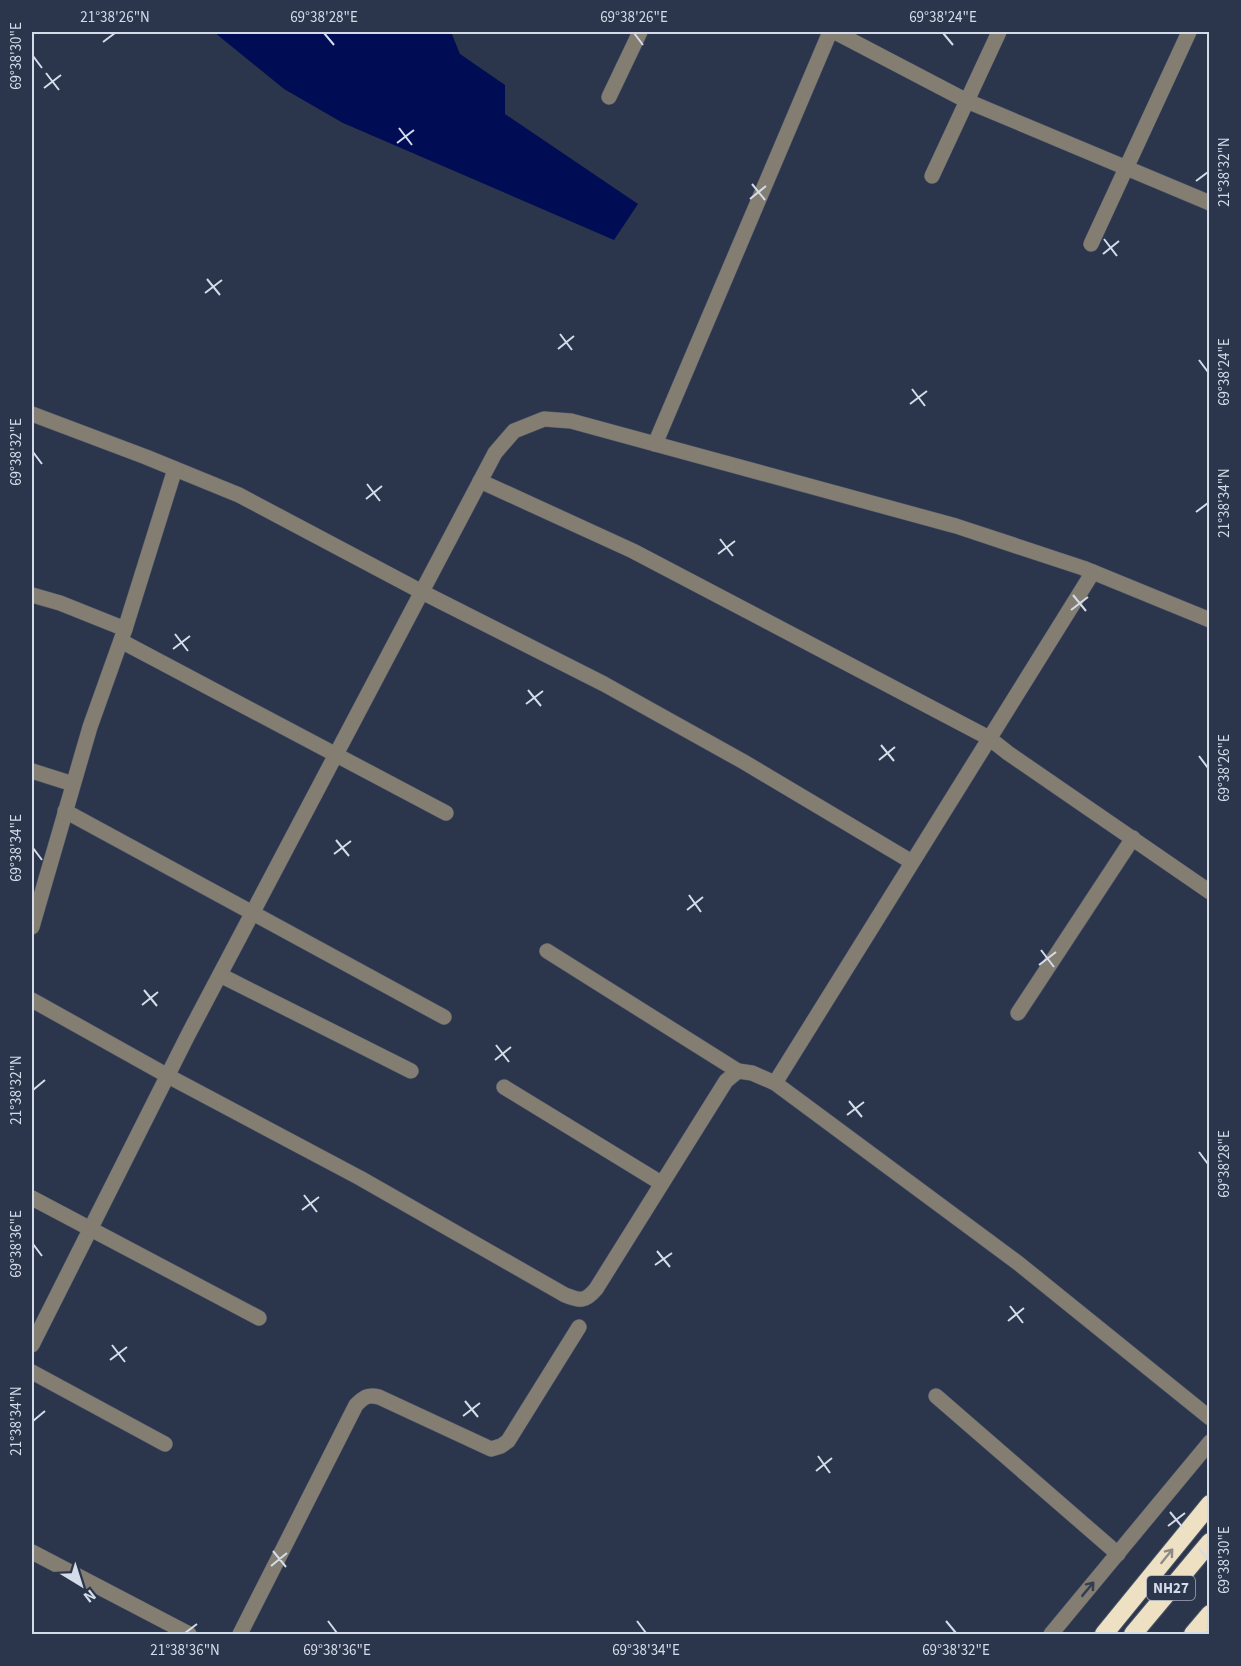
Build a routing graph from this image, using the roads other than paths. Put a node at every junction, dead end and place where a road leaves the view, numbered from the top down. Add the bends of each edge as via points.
1 (640, 32) edge
2 (830, 32) edge
3 (835, 32) edge
4 (999, 32) edge
5 (1189, 32) edge
6 (609, 97) dead end
7 (967, 101) junction
8 (1126, 168) junction
9 (932, 176) dead end
10 (1209, 203) edge
11 (1091, 244) dead end
12 (32, 414) edge
13 (655, 444) junction
14 (175, 469) junction
15 (480, 481) junction
16 (1093, 572) junction
17 (422, 592) junction
18 (32, 595) edge
19 (1209, 620) edge
20 (123, 635) junction
21 (989, 738) junction
22 (336, 754) junction
23 (32, 771) edge
24 (73, 784) junction
25 (65, 811) junction
26 (446, 813) dead end
27 (1133, 838) junction
28 (912, 862) junction
29 (1209, 892) edge
30 (253, 912) junction
31 (32, 927) edge
32 (547, 951) dead end
33 (220, 975) junction
34 (32, 1000) edge
35 (1018, 1013) dead end
36 (444, 1017) dead end
37 (411, 1071) dead end
38 (738, 1071) junction
39 (168, 1076) junction
40 (775, 1083) junction
41 (504, 1087) dead end
42 (661, 1184) junction
43 (32, 1198) edge
44 (91, 1229) junction
45 (259, 1318) dead end
46 (579, 1327) dead end
47 (32, 1345) edge
48 (32, 1372) edge
49 (936, 1396) dead end
50 (1209, 1418) edge
51 (1209, 1442) edge
52 (165, 1444) dead end
53 (1209, 1504) edge
54 (1209, 1542) edge
55 (32, 1552) edge
56 (1118, 1554) junction
57 (1209, 1614) edge
58 (189, 1635) edge
59 (240, 1635) edge
60 (1051, 1635) edge
61 (1104, 1635) edge
62 (1133, 1635) edge
63 (1193, 1635) edge

1 - 6 street
2 - 13 street
3 - 7 street
4 - 7 street
5 - 8 street
7 - 8 street
7 - 9 street
8 - 10 street
8 - 11 street
12 - 14 street
13 - 15 street via 571,421 544,419 514,431 495,453
13 - 16 street via 956,526
14 - 17 street via 239,495
14 - 20 street
15 - 17 street
15 - 21 street via 633,551
16 - 19 street
16 - 21 street
17 - 22 street
17 - 28 street via 604,684
18 - 20 street via 60,603
20 - 22 street
20 - 24 street
21 - 27 street
21 - 28 street
22 - 26 street
22 - 30 street
23 - 24 street
24 - 25 street
25 - 30 street
25 - 31 street
27 - 29 street
27 - 35 street
28 - 40 street
30 - 33 street
30 - 36 street
32 - 38 street
33 - 37 street
33 - 39 street
34 - 39 street
38 - 40 street
38 - 42 street via 726,1081
39 - 42 street via 578,1300 589,1297 596,1289
39 - 44 street
40 - 50 street via 1018,1263
41 - 42 street
43 - 44 street
44 - 45 street
44 - 47 street
46 - 59 street via 508,1441 501,1446 481,1446 379,1397 363,1398
48 - 52 street
49 - 56 street
51 - 56 street
61 -> 53 highway
54 - 62 highway, NH27
55 - 58 street
60 -> 56 street
57 - 63 highway, NH27

